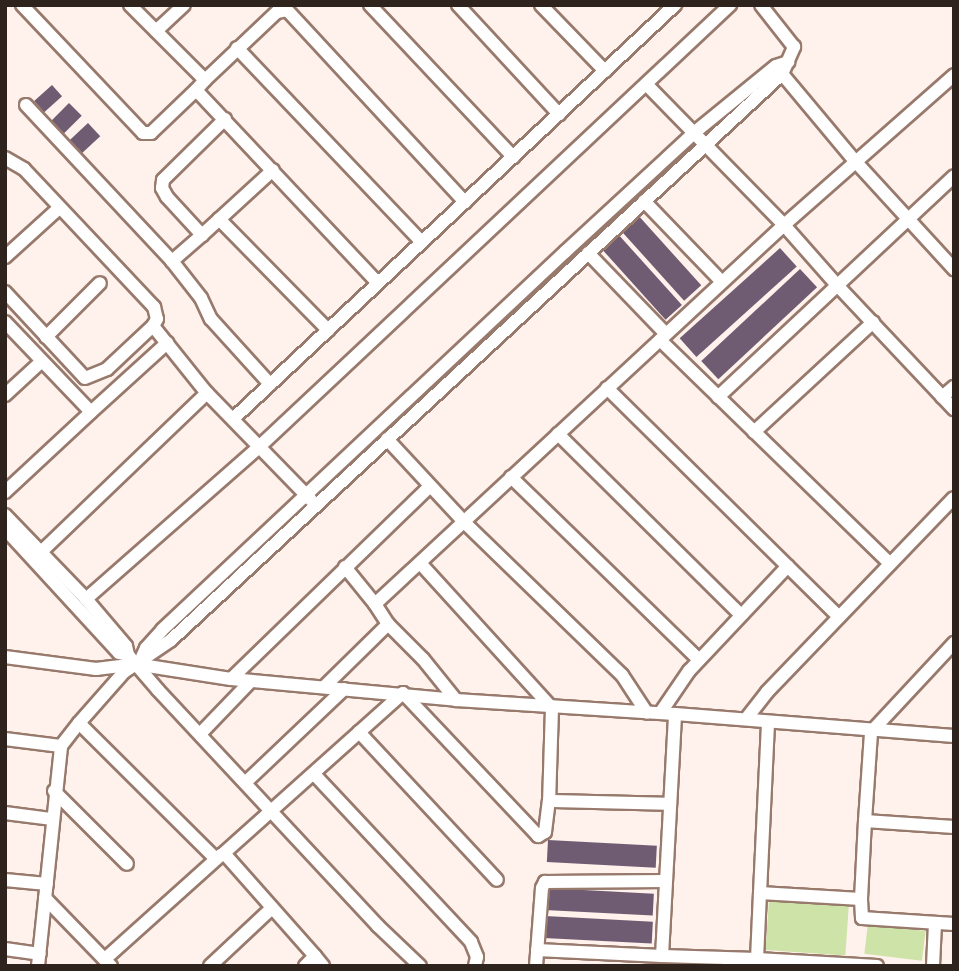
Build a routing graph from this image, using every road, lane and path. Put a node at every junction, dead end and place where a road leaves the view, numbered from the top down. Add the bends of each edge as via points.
1 (22, 5) edge
2 (130, 5) edge
3 (184, 5) edge
4 (369, 5) edge
5 (458, 5) edge
6 (541, 5) edge
7 (675, 5) edge
8 (730, 5) edge
9 (761, 5) edge
10 (156, 31) junction
11 (237, 48) junction
12 (782, 68) junction
13 (605, 71) junction
14 (954, 75) edge
15 (205, 80) junction
16 (646, 84) junction
17 (196, 90) junction
18 (26, 105) dead end
19 (559, 114) junction
20 (225, 119) junction
21 (695, 132) junction
22 (706, 143) junction
23 (513, 157) junction
24 (5, 158) edge
25 (855, 162) junction
26 (273, 170) junction
27 (954, 176) edge
28 (644, 201) junction
29 (465, 202) junction
30 (59, 208) junction
31 (219, 219) junction
32 (907, 219) junction
33 (785, 225) junction
34 (202, 235) junction
35 (422, 242) junction
36 (588, 253) junction
37 (5, 257) edge
38 (173, 261) junction
39 (954, 269) edge
40 (722, 282) junction
41 (378, 283) junction
42 (100, 284) dead end
43 (835, 284) junction
44 (5, 292) edge
45 (5, 322) edge
46 (873, 322) junction
47 (153, 326) junction
48 (328, 330) junction
49 (46, 337) junction
50 (663, 337) junction
51 (167, 343) junction
52 (42, 361) junction
53 (270, 384) junction
54 (954, 387) edge
55 (607, 388) junction
56 (207, 393) junction
57 (5, 395) edge
58 (718, 397) junction
59 (942, 397) junction
60 (954, 409) edge
61 (91, 412) junction
62 (233, 419) junction
63 (754, 432) junction
64 (558, 434) junction
65 (387, 439) junction
66 (260, 446) junction
67 (512, 477) junction
68 (430, 486) junction
69 (5, 492) edge
70 (306, 495) junction
71 (954, 498) edge
72 (316, 505) junction
73 (5, 515) edge
74 (464, 522) junction
75 (5, 529) edge
76 (41, 552) junction
77 (420, 563) junction
78 (890, 564) junction
79 (788, 566) junction
80 (345, 567) junction
81 (86, 599) junction
82 (375, 604) junction
83 (741, 615) junction
84 (839, 617) junction
85 (388, 624) junction
86 (954, 643) edge
87 (7, 656) edge
88 (135, 659) junction
89 (699, 660) junction
90 (231, 679) junction
91 (251, 681) junction
92 (324, 687) junction
93 (344, 689) junction
94 (402, 693) junction
95 (456, 701) junction
96 (552, 708) junction
97 (662, 712) junction
98 (647, 713) junction
99 (676, 714) junction
100 (746, 719) junction
101 (768, 722) junction
102 (79, 723) junction
103 (872, 732) junction
104 (359, 733) junction
105 (200, 734) junction
106 (954, 736) edge
107 (5, 738) edge
108 (61, 746) junction
109 (314, 774) junction
110 (246, 782) junction
111 (54, 791) junction
112 (549, 801) junction
113 (670, 804) junction
114 (274, 811) junction
115 (5, 813) edge
116 (51, 819) junction
117 (865, 821) junction
118 (954, 827) edge
119 (220, 856) junction
120 (127, 864) dead end
121 (5, 880) edge
122 (497, 880) dead end
123 (666, 881) junction
124 (47, 884) junction
125 (760, 893) junction
126 (45, 898) junction
127 (861, 900) junction
128 (272, 908) junction
129 (935, 923) junction
130 (954, 924) edge
131 (5, 949) edge
132 (537, 950) junction
133 (662, 956) junction
134 (757, 959) junction
135 (39, 960) edge
136 (319, 961) edge
137 (108, 962) edge
138 (715, 962) edge
139 (210, 966) edge
140 (305, 966) edge
141 (420, 966) edge
142 (475, 966) edge
143 (536, 966) edge
144 (877, 966) edge
145 (933, 966) edge

1 - 17 street via 143,134 152,133
2 - 10 street
3 - 10 street
4 - 23 street
5 - 19 street
6 - 13 street
7 - 13 street
8 - 16 street
9 - 12 street via 794,47
10 - 15 street
11 - 15 street
11 - 29 street via 277,12 287,10
11 - 35 street
12 - 21 street
12 - 22 street
12 - 25 street
13 - 19 street
14 - 25 street
15 - 17 street
16 - 21 street
16 - 66 street
17 - 20 street
18 - 38 street
19 - 23 street
20 - 26 street
20 - 34 street via 163,180 167,197
21 - 22 street
21 - 70 street
22 - 28 street
22 - 33 street
23 - 29 street
24 - 30 street via 24,169
25 - 32 street
25 - 33 street
26 - 31 street
26 - 41 street
27 - 32 street
28 - 36 street
28 - 40 street
29 - 35 street
30 - 37 street
30 - 47 street via 155,307
31 - 34 street
31 - 48 street
32 - 39 street
32 - 43 street
33 - 40 street
33 - 43 street
34 - 38 street
35 - 41 street
36 - 50 street
36 - 65 street
38 - 53 street via 211,319
40 - 50 street
41 - 48 street
42 - 49 street
43 - 46 street
43 - 58 street
44 - 49 street
45 - 52 street
46 - 59 street
46 - 63 street
47 - 49 street via 107,369 85,378
47 - 51 street
48 - 53 street
50 - 55 street
50 - 58 street
51 - 56 street
51 - 61 street
52 - 57 street
52 - 61 street
53 - 62 street
54 - 59 street
55 - 64 street
55 - 79 street
56 - 62 street
56 - 76 street
58 - 63 street
59 - 60 street
61 - 69 street
62 - 66 street
63 - 78 street
64 - 67 street
64 - 83 street
65 - 68 street
65 - 72 street
66 - 70 street
66 - 81 street
67 - 74 street
67 - 89 street
68 - 74 street
68 - 80 street
70 - 72 street
70 - 88 street
71 - 78 street
72 - 88 street via 154,654
73 - 76 street
74 - 77 street
74 - 98 street via 622,675
75 - 88 street via 119,653
76 - 81 street
77 - 82 street
77 - 96 street
78 - 84 street
79 - 83 street
79 - 84 street
80 - 82 street
80 - 90 street
81 - 88 street
82 - 85 street
83 - 89 street
84 - 100 street
85 - 92 street
85 - 95 street
86 - 103 street
87 - 88 street via 96,669
88 - 90 street
88 - 102 street
88 - 105 street
89 - 97 street
90 - 91 street
91 - 92 street
91 - 105 street
92 - 93 street
93 - 94 street
93 - 110 street
94 - 95 street
94 - 104 street
94 - 112 street via 538,836 545,832
95 - 96 street
96 - 98 street
96 - 112 street
97 - 98 street
97 - 99 street
99 - 100 street
99 - 113 street
100 - 101 street
101 - 103 street
101 - 125 street
102 - 108 street
102 - 119 street
103 - 106 street
103 - 117 street
104 - 109 street
104 - 122 street
105 - 110 street
107 - 108 street
108 - 111 street
109 - 114 street
109 - 142 street via 471,942
110 - 114 street
111 - 116 street
111 - 120 street
112 - 113 street
113 - 123 street
114 - 119 street
114 - 141 street
115 - 116 street
116 - 124 street
117 - 118 street
117 - 127 street
119 - 128 street
119 - 137 street
121 - 124 street
123 - 132 street via 545,882
123 - 133 street
124 - 126 street
125 - 127 street
125 - 134 street
126 - 135 street
126 - 137 street
127 - 129 street via 862,918
128 - 136 street
128 - 139 street
129 - 130 street
129 - 145 street
131 - 135 street
132 - 133 street
132 - 143 street
133 - 138 street
134 - 138 street
134 - 144 street
136 - 140 street

